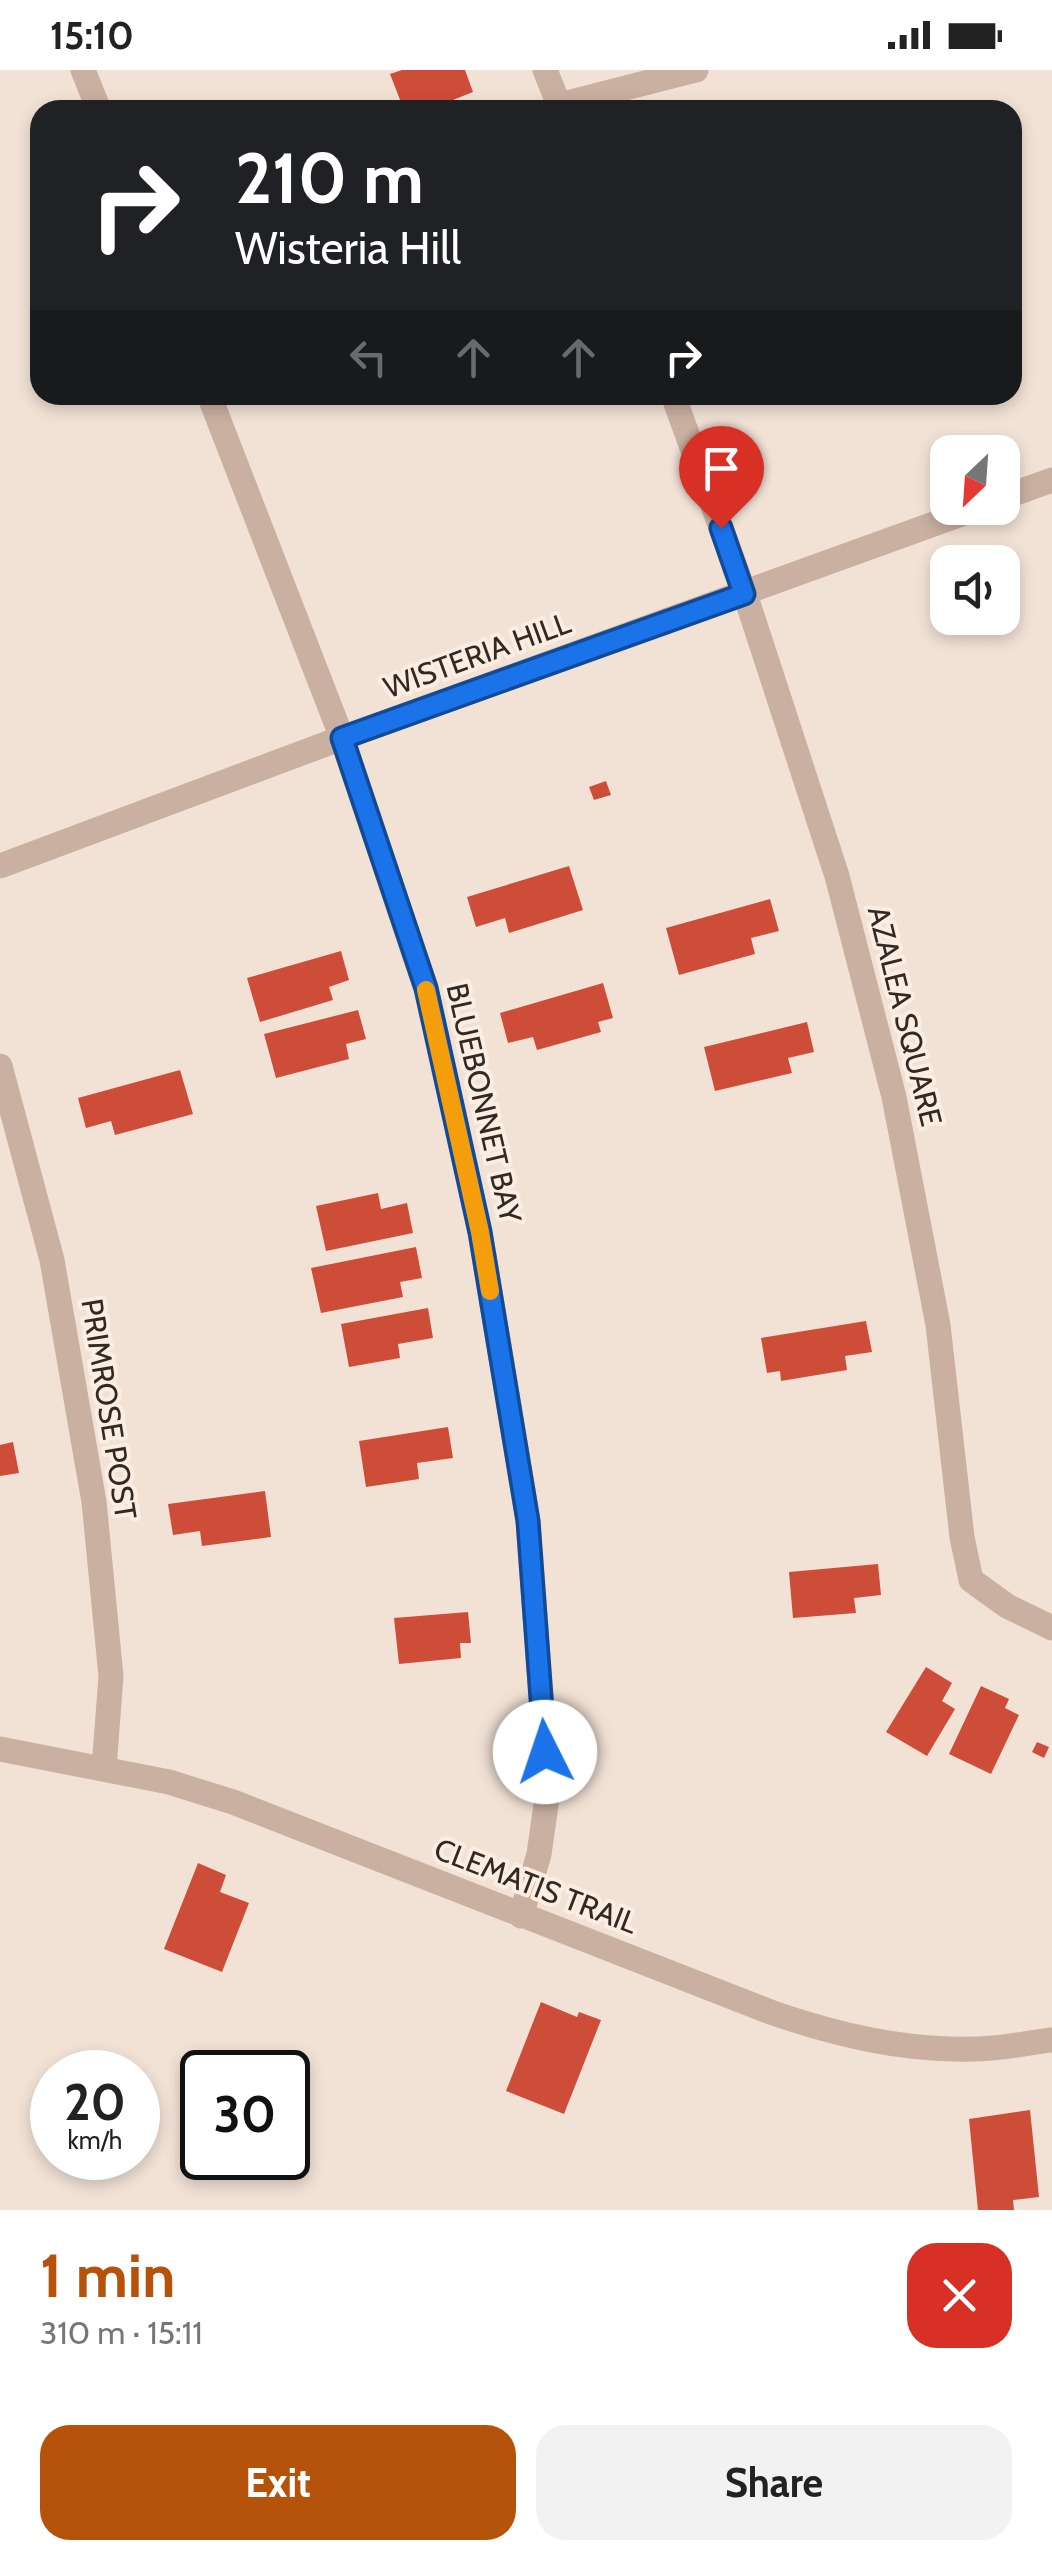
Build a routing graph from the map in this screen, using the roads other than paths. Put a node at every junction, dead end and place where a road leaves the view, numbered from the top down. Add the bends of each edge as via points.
1 (83, 70) edge
2 (545, 70) edge
3 (696, 70) edge
4 (95, 100) edge
5 (557, 100) edge
6 (586, 100) edge
7 (213, 405) edge
8 (677, 405) edge
9 (1052, 480) edge
10 (1020, 492) edge
11 (932, 525) edge
12 (744, 594) junction
13 (342, 738) junction
14 (0, 866) edge
15 (0, 1066) edge
16 (1052, 1628) edge
17 (0, 1749) edge
18 (104, 1768) junction
19 (521, 1916) junction
20 (1052, 2040) edge

1 - 4 street
2 - 5 street
3 - 6 street
7 - 13 street, BLUEBONNET BAY
8 - 12 street, AZALEA SQUARE
9 - 10 street
11 - 12 street, WISTERIA HILL
12 - 13 street, WISTERIA HILL
12 - 16 street, AZALEA SQUARE via 837,876 894,1098 938,1325 972,1580
13 - 14 street, WISTERIA HILL
13 - 19 street, BLUEBONNET BAY via 426,988 480,1232 528,1521 548,1791
15 - 18 street, PRIMROSE POST via 52,1260 94,1502 110,1676
17 - 18 street, CLEMATIS TRAIL
18 - 19 street, CLEMATIS TRAIL via 233,1802
19 - 20 street, CLEMATIS TRAIL via 836,2034 976,2050

